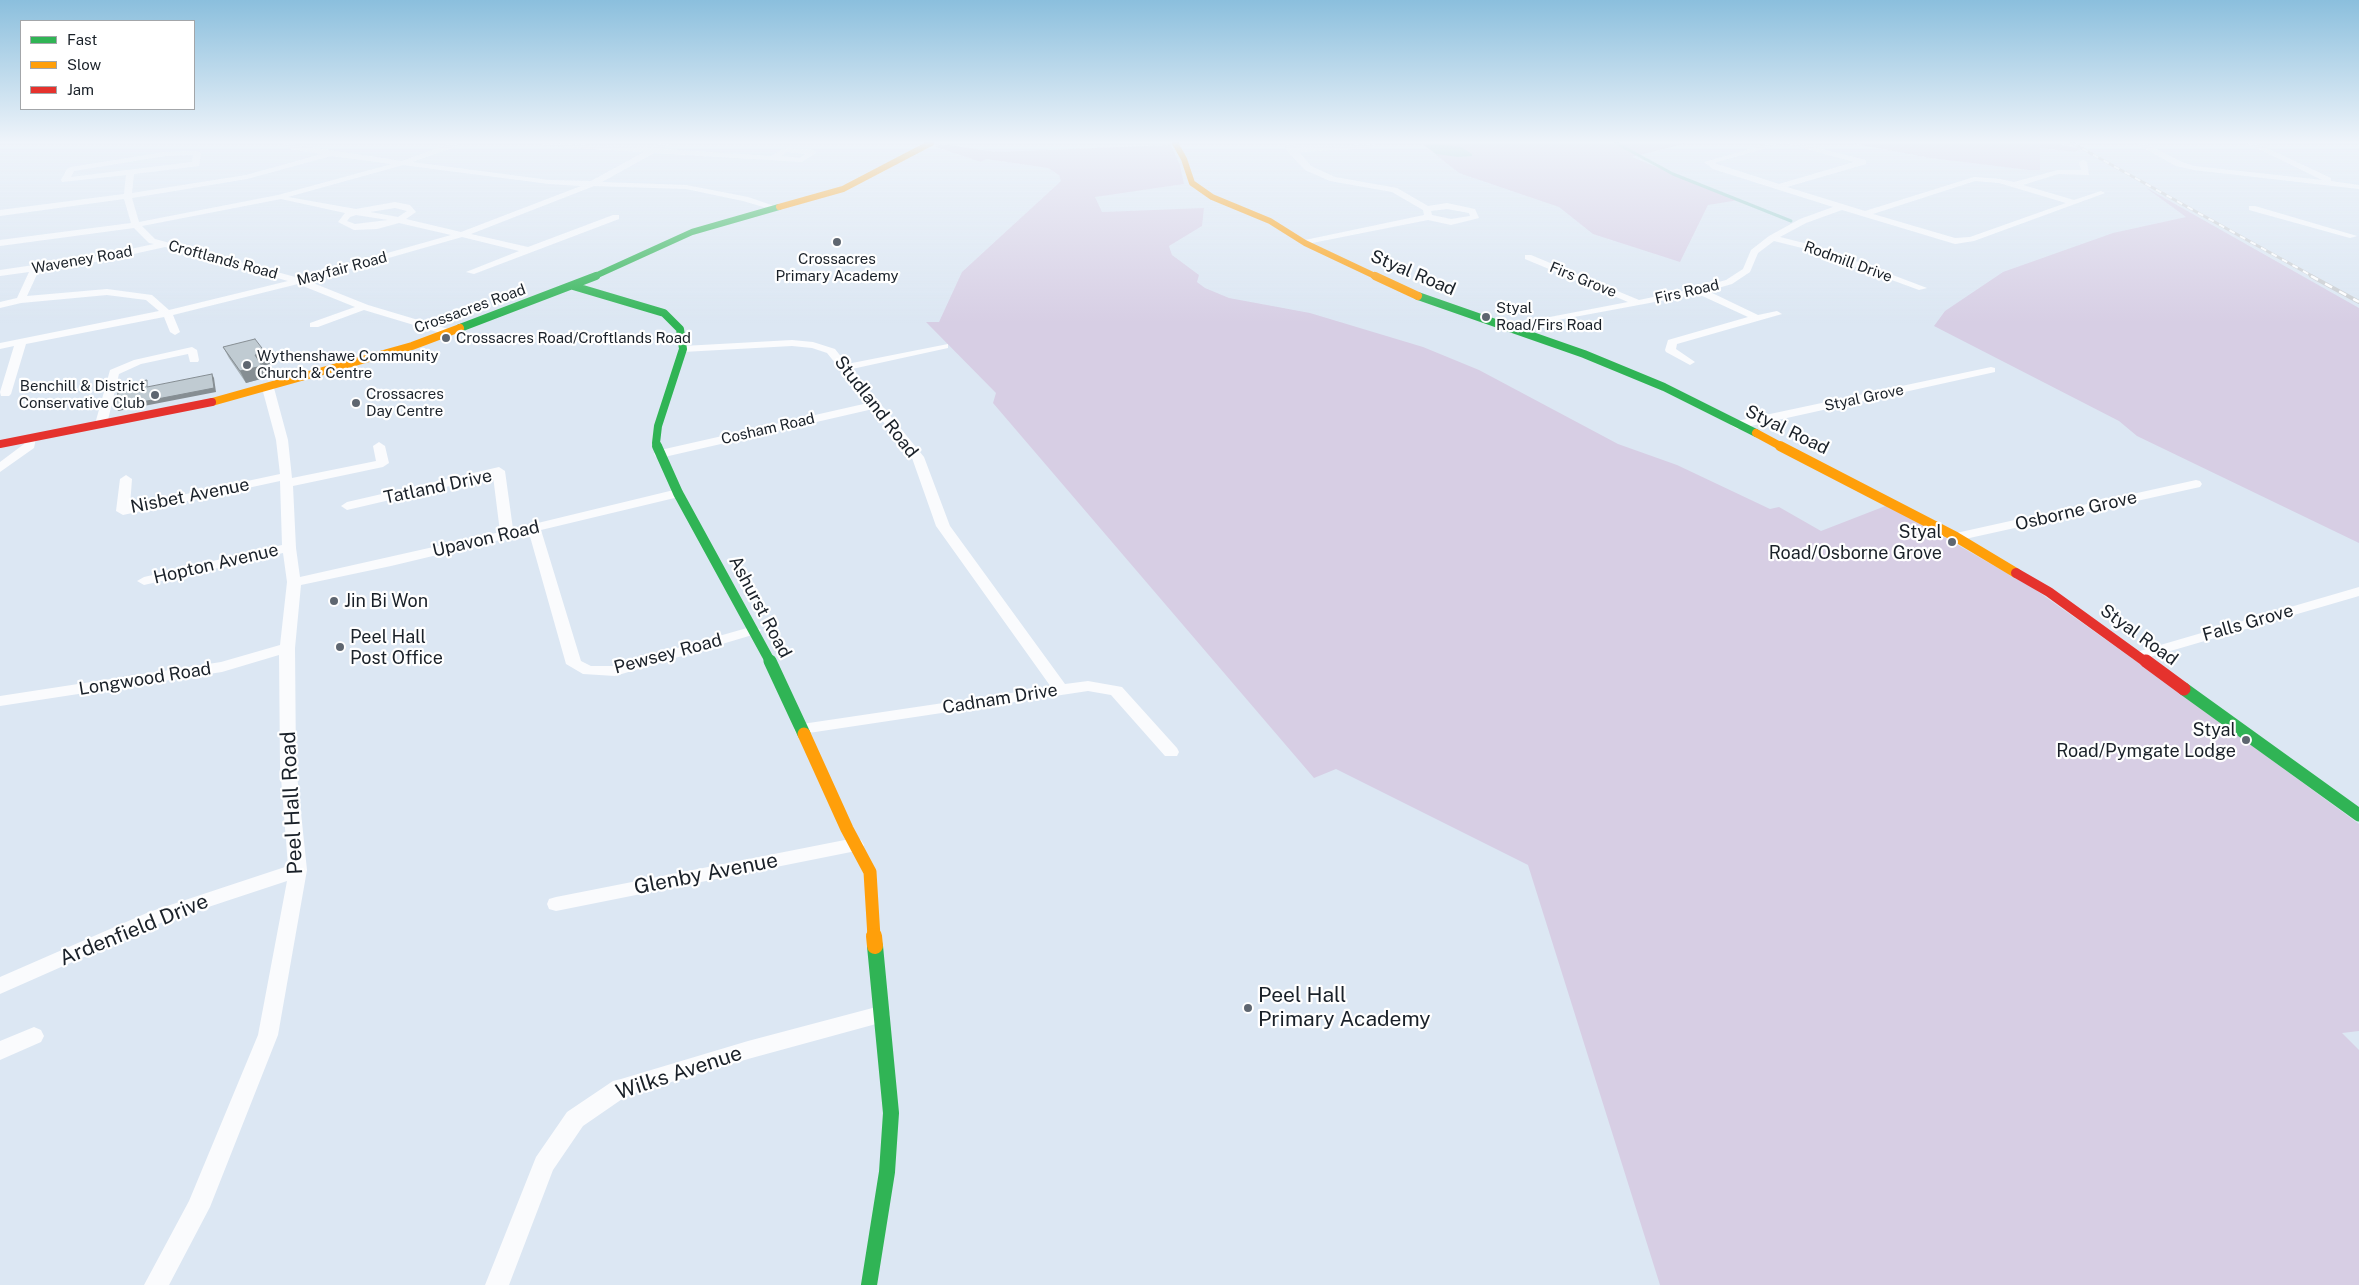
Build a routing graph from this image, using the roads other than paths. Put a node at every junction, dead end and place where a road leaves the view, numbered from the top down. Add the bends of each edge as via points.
1 (86, 203) edge
2 (129, 203) edge
3 (252, 203) edge
4 (306, 203) edge
5 (544, 203) edge
6 (757, 203) edge
7 (795, 203) edge
8 (1226, 203) edge
9 (1413, 203) edge
10 (1828, 203) edge
11 (1899, 203) edge
12 (2070, 203) edge
13 (1841, 207) junction
14 (2252, 208) dead end
15 (774, 209) junction
16 (356, 212) junction
17 (0, 213) edge
18 (1864, 214) junction
19 (616, 217) dead end
20 (399, 220) junction
21 (136, 225) junction
22 (464, 234) junction
23 (1772, 238) junction
24 (2356, 239) edge
25 (0, 243) edge
26 (1304, 243) junction
27 (163, 244) junction
28 (527, 250) junction
29 (1528, 257) dead end
30 (35, 268) junction
31 (471, 272) dead end
32 (0, 273) edge
33 (299, 281) junction
34 (573, 286) junction
35 (1922, 288) dead end
36 (1699, 291) junction
37 (21, 300) junction
38 (1639, 303) junction
39 (0, 305) edge
40 (364, 307) junction
41 (167, 313) junction
42 (1777, 314) dead end
43 (1757, 318) junction
44 (314, 325) dead end
45 (1508, 328) junction
46 (175, 332) dead end
47 (451, 333) junction
48 (21, 342) junction
49 (0, 346) edge
50 (944, 346) dead end
51 (1671, 346) junction
52 (683, 348) junction
53 (1657, 348) dead end
54 (194, 360) dead end
55 (1690, 362) dead end
56 (846, 367) junction
57 (1991, 370) dead end
58 (268, 388) junction
59 (5, 394) dead end
60 (876, 405) junction
61 (101, 424) junction
62 (1737, 425) junction
63 (30, 438) junction
64 (0, 444) edge
65 (379, 446) dead end
66 (660, 454) junction
67 (0, 468) edge
68 (126, 479) dead end
69 (287, 479) junction
70 (2196, 484) dead end
71 (678, 493) junction
72 (347, 506) dead end
73 (534, 528) junction
74 (507, 534) junction
75 (1956, 537) junction
76 (289, 548) junction
77 (144, 581) dead end
78 (294, 582) junction
79 (2359, 591) edge
80 (754, 630) junction
81 (287, 648) junction
82 (2138, 656) junction
83 (1061, 690) junction
84 (0, 701) edge
85 (802, 730) junction
86 (1171, 752) dead end
87 (2359, 815) edge
88 (855, 845) junction
89 (298, 870) junction
90 (556, 904) dead end
91 (0, 986) edge
92 (880, 1015) junction
93 (34, 1036) dead end
94 (0, 1051) edge
95 (156, 1285) edge
96 (497, 1285) edge
97 (869, 1285) edge

1 - 17 street
2 - 21 street
3 - 21 street
4 - 16 street
5 - 22 street, Mayfair Road
6 - 15 street
7 - 15 street, Crossacres Road
8 - 26 street, Styal Road via 1270,221
9 - 26 street via 1428,213
10 - 13 street
11 - 18 street
12 - 18 street via 1964,240 1945,240
13 - 18 street
13 - 23 street, Firs Road
14 - 24 street
15 - 34 street, Crossacres Road via 692,232
16 - 20 street
16 - 20 street via 395,205 410,208 412,212
16 - 20 street via 347,215 342,222 365,227
19 - 28 street
20 - 22 street
21 - 25 street
21 - 27 street, Croftlands Road via 152,241
22 - 28 street
22 - 33 street, Mayfair Road
23 - 35 street, Rodmill Drive via 1813,248
23 - 36 street, Firs Road via 1754,252 1747,270 1729,282
26 - 45 street, Styal Road via 1422,298
27 - 30 street, Waveney Road via 102,258
27 - 33 street, Croftlands Road
28 - 31 street
29 - 38 street, Firs Grove
30 - 32 street, Waveney Road
30 - 37 street
33 - 40 street, Croftlands Road
33 - 41 street, Mayfair Road
34 - 47 street, Crossacres Road
34 - 52 street via 664,313 680,329
36 - 38 street, Firs Road
36 - 43 street
37 - 39 street
37 - 41 street via 107,292 149,297
38 - 45 street, Firs Road
40 - 44 street
40 - 47 street, Croftlands Road
41 - 46 street
41 - 48 street, Mayfair Road
42 - 43 street
43 - 51 street
45 - 62 street, Styal Road via 1584,354 1664,387
47 - 58 street, Crossacres Road
48 - 49 street, Mayfair Road
48 - 59 street
50 - 56 street
51 - 53 street
51 - 55 street
52 - 56 street, Studland Road via 813,345 831,351
52 - 66 street, Ashurst Road via 658,426 656,443
54 - 61 street via 192,350 138,362 114,372
56 - 60 street, Studland Road
57 - 62 street, Styal Grove
58 - 61 street, Crossacres Road
58 - 69 street, Peel Hall Road via 282,440
60 - 66 street, Cosham Road
60 - 83 street, Studland Road via 918,457 943,526
61 - 63 street, Crossacres Road
62 - 75 street, Styal Road via 1854,482
63 - 64 street, Crossacres Road
63 - 67 street via 30,445
65 - 69 street via 383,463
66 - 71 street, Ashurst Road
68 - 69 street, Nisbet Avenue via 123,511
69 - 76 street, Peel Hall Road
70 - 75 street, Osborne Grove
71 - 73 street, Upavon Road
71 - 80 street, Ashurst Road
72 - 74 street, Tatland Drive via 499,471
73 - 74 street, Upavon Road
73 - 80 street, Pewsey Road via 574,664 588,671 615,671
74 - 78 street, Upavon Road
75 - 82 street, Styal Road via 2049,592
76 - 77 street, Hopton Avenue
76 - 78 street, Peel Hall Road
78 - 81 street, Peel Hall Road
79 - 82 street, Falls Grove
80 - 85 street, Ashurst Road
81 - 84 street, Longwood Road via 222,667
81 - 89 street, Peel Hall Road via 288,765
82 - 87 street, Styal Road
83 - 85 street, Cadnam Drive
83 - 86 street, Cadnam Drive via 1088,686 1116,691
85 - 88 street, Ashurst Road
88 - 90 street, Glenby Avenue
88 - 92 street, Ashurst Road via 870,872
89 - 91 street, Ardenfield Drive via 156,917
89 - 95 street, Peel Hall Road via 268,1035 198,1207
92 - 96 street, Wilks Avenue via 621,1088 575,1119 544,1164
92 - 97 street, Ashurst Road via 891,1113 887,1172
93 - 94 street

